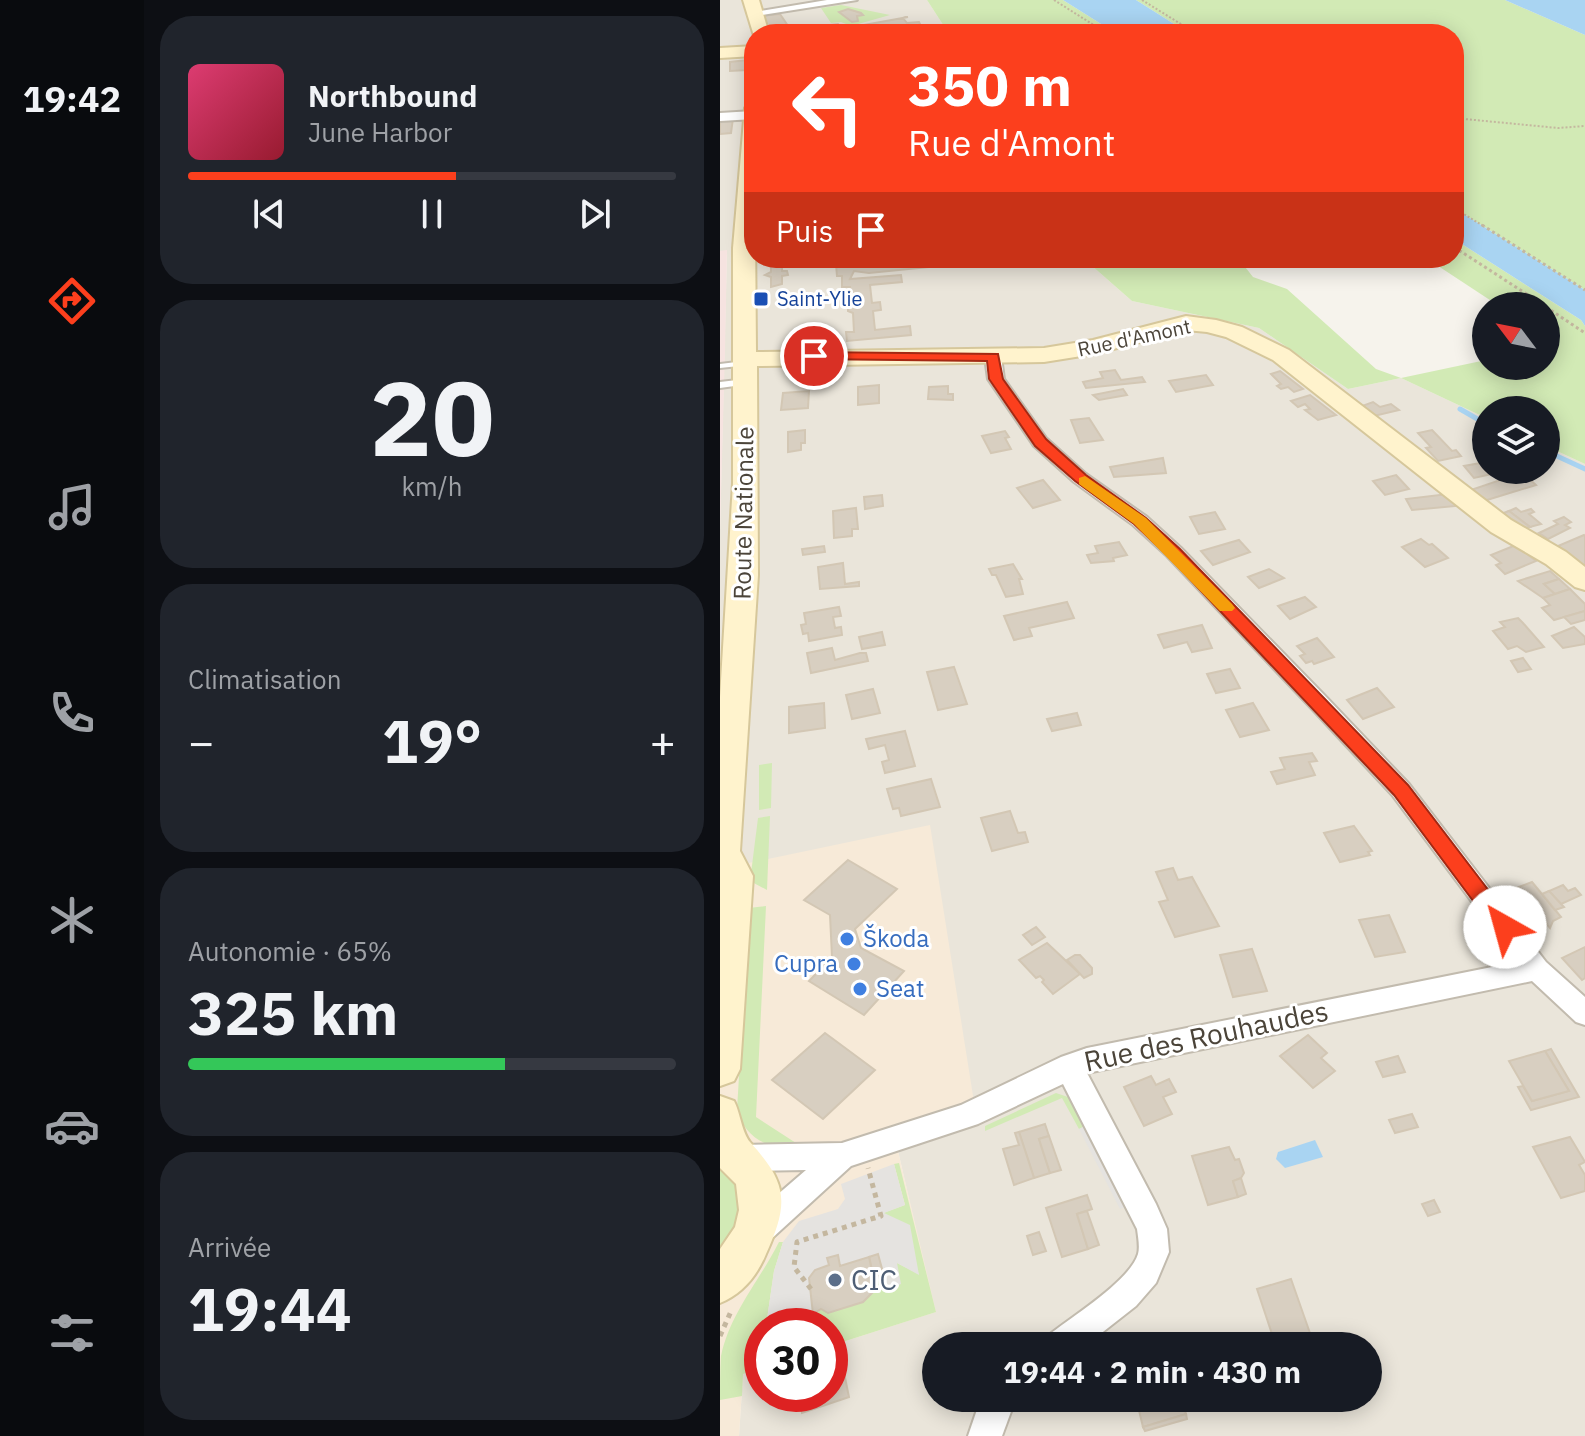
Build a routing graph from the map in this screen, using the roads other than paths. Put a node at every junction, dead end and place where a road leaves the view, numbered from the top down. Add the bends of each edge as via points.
1 (852, 0) edge
2 (753, 6) edge
3 (744, 52) edge
4 (720, 53) edge
5 (744, 116) edge
6 (720, 117) edge
7 (744, 214) edge
8 (993, 357) junction
9 (735, 371) edge
10 (1585, 581) edge
11 (722, 862) edge
12 (1537, 969) junction
13 (1585, 1014) edge
14 (1071, 1065) junction
15 (720, 1069) edge
16 (728, 1142) edge
17 (855, 1164) junction
18 (755, 1233) junction
19 (728, 1292) edge
20 (1077, 1332) edge
21 (992, 1412) edge
22 (985, 1436) edge

1 - 2 street
3 - 4 main road
5 - 6 street
7 - 9 main road, Route Nationale
8 - 9 main road, Rue d'Amont via 848,356
8 - 10 main road, Rue d'Amont via 1066,353 1186,323 1250,338 1281,355 1501,526
8 - 12 street via 996,379 1040,442 1174,552 1319,703 1401,790
9 - 11 main road, Route Nationale via 740,666
11 - 15 main road, Route Nationale via 735,876
12 - 13 street
12 - 14 street, Rue des Rouhaudes
14 - 17 street, Rue des Rouhaudes
14 - 20 street via 1146,1214 1154,1241 1150,1262 1135,1285
16 - 17 street, Rue des Rouhaudes
16 - 18 main road via 760,1192
17 - 18 street, Rue des Rouhaudes
18 - 19 main road
21 - 22 street

